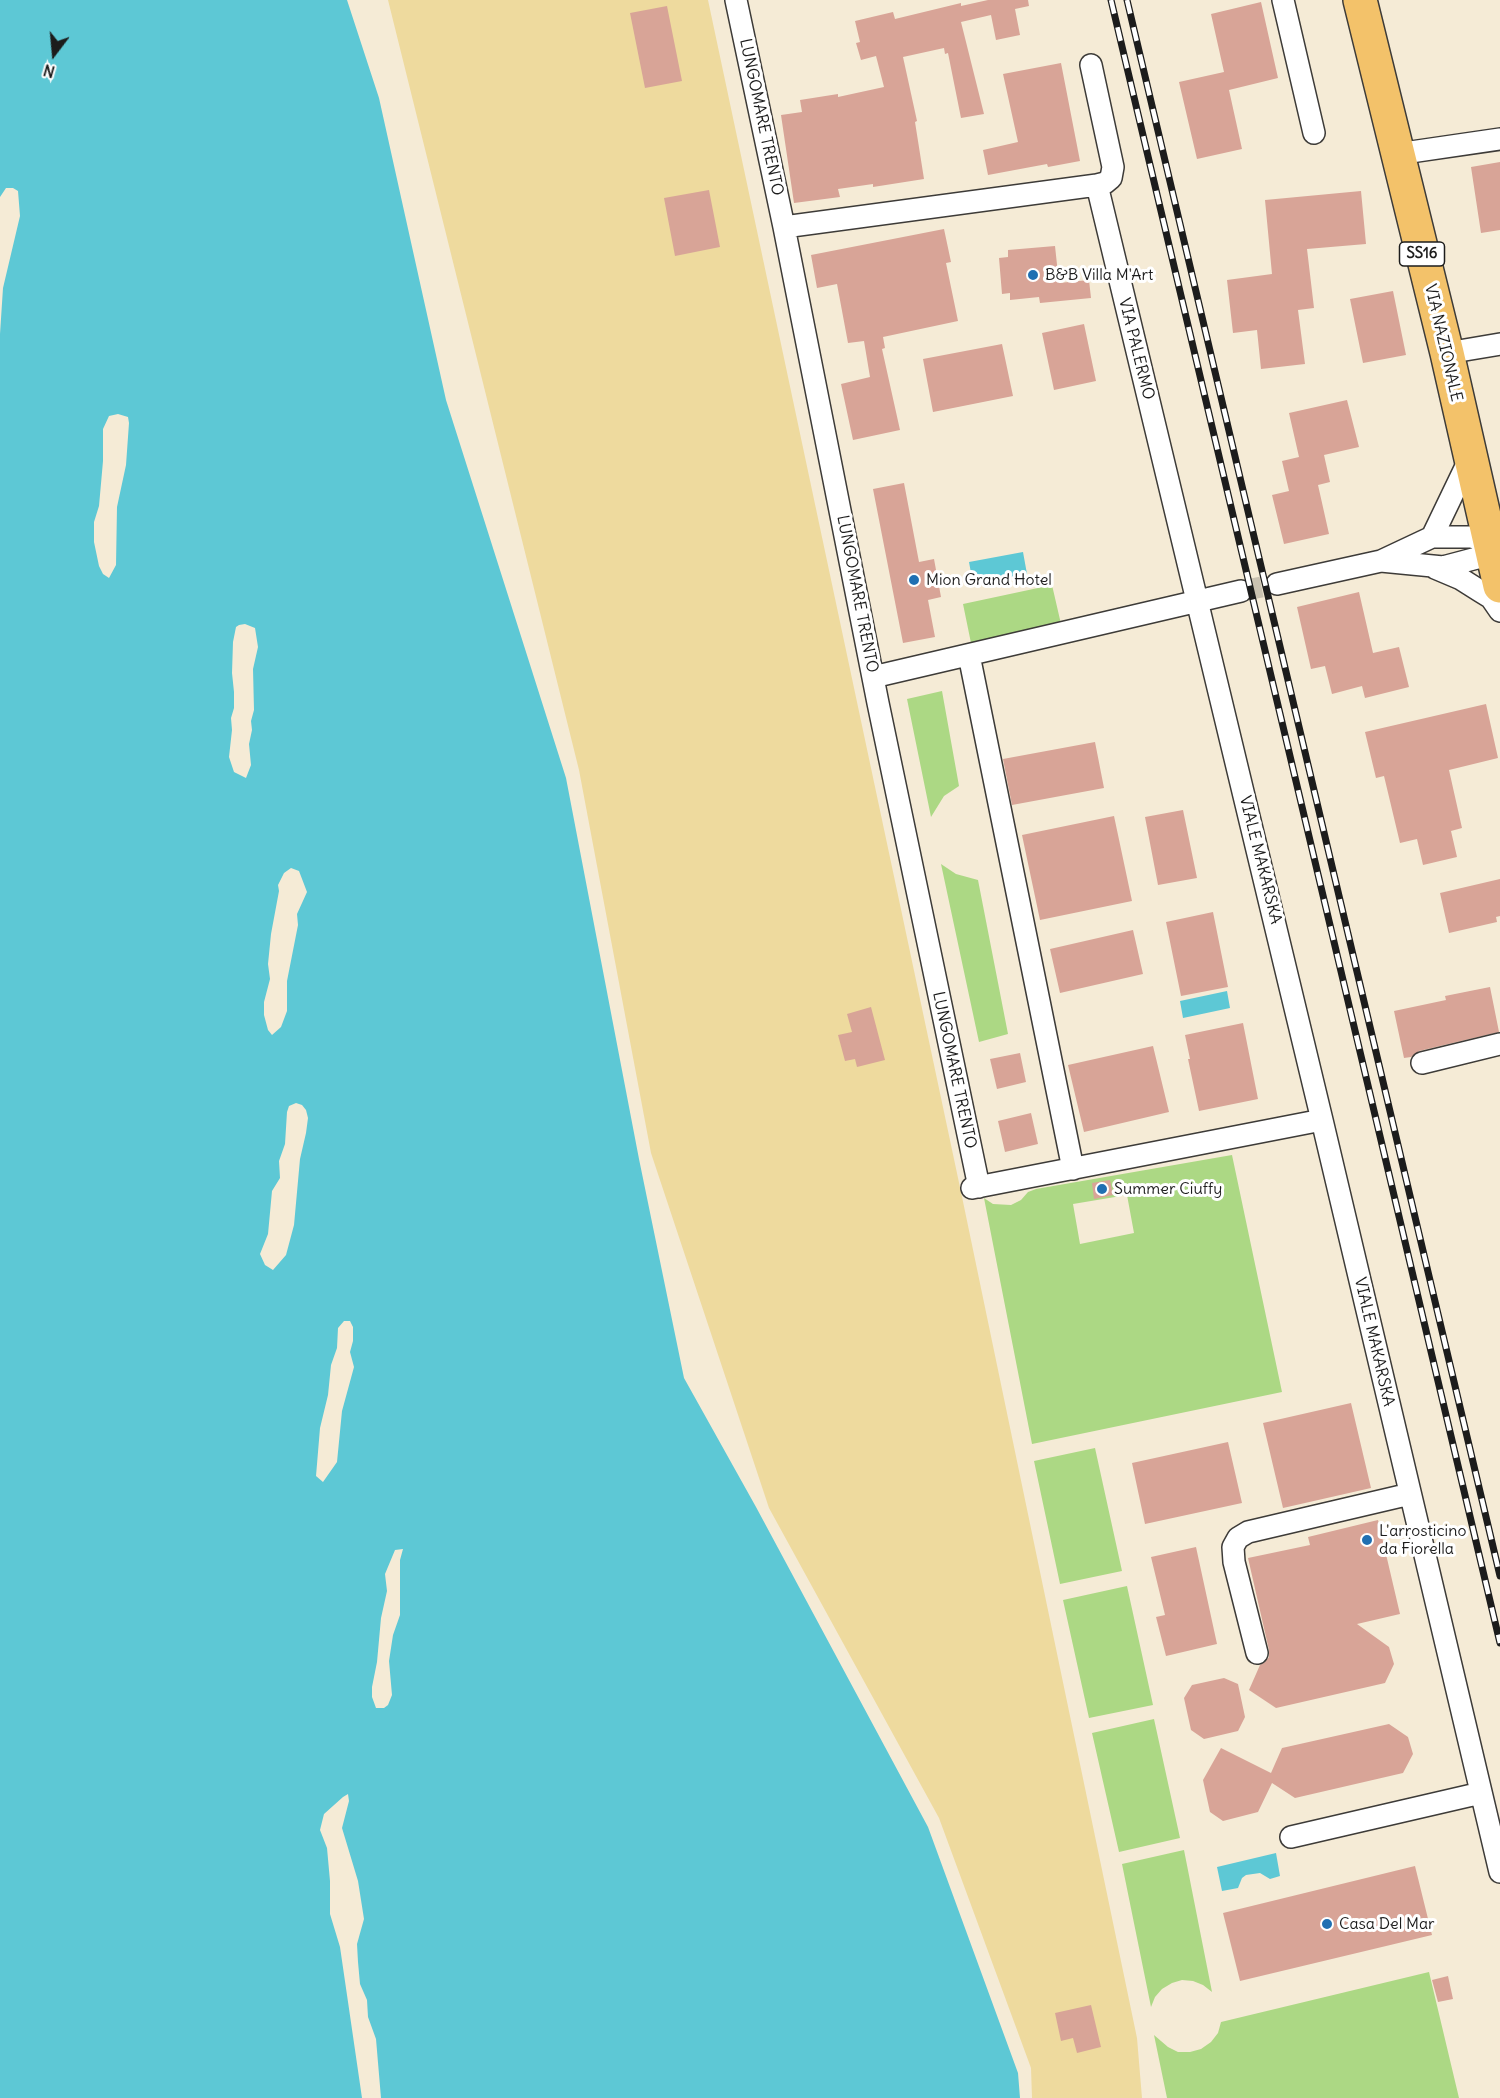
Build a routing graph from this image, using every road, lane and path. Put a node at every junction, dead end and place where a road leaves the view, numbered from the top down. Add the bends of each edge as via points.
1 (736, 0) edge
2 (1283, 0) edge
3 (1360, 0) edge
4 (1091, 65) dead end
5 (1314, 133) dead end
6 (1500, 139) edge
7 (1397, 154) junction
8 (1097, 185) junction
9 (784, 227) junction
10 (1500, 344) edge
11 (1447, 353) junction
12 (1470, 458) junction
13 (1432, 537) junction
14 (1491, 546) junction
15 (1381, 561) junction
16 (1434, 568) junction
17 (1277, 584) tunnel mouth
18 (1500, 586) edge
19 (1241, 591) tunnel mouth
20 (1198, 601) junction
21 (1500, 611) edge
22 (969, 655) junction
23 (873, 677) junction
24 (1500, 1044) edge
25 (1422, 1063) dead end
26 (1322, 1120) junction
27 (1073, 1169) junction
28 (1410, 1494) junction
29 (1257, 1653) dead end
30 (1481, 1792) junction
31 (1291, 1837) dead end
32 (1500, 1872) edge

1 - 9 street, LUNGOMARE TRENTO
2 - 5 street
3 - 7 main road, VIA NAZIONALE / SS16
4 - 8 street via 1113,167 1111,178
6 - 7 street
7 - 11 main road, VIA NAZIONALE / SS16
8 - 9 street
8 - 20 street, VIA PALERMO
9 - 23 street, LUNGOMARE TRENTO
10 - 11 street
11 - 12 main road, VIA NAZIONALE / SS16
12 - 13 street
12 - 14 main road, VIA NAZIONALE / SS16
13 - 14 street via 1478,538
13 - 15 street
14 - 16 street via 1470,561
14 - 18 main road, SS16
15 - 16 street
15 - 17 street
16 - 21 street via 1491,598
19 - 20 street
20 - 22 street
20 - 26 street, VIALE MAKARSKA
22 - 23 street
22 - 27 street
23 - 27 street, LUNGOMARE TRENTO via 976,1188
24 - 25 street
26 - 27 street
26 - 28 street, VIALE MAKARSKA
28 - 29 street via 1248,1532 1238,1538 1233,1547 1234,1562
28 - 30 street, VIALE MAKARSKA
30 - 31 street
30 - 32 street, VIALE MAKARSKA

